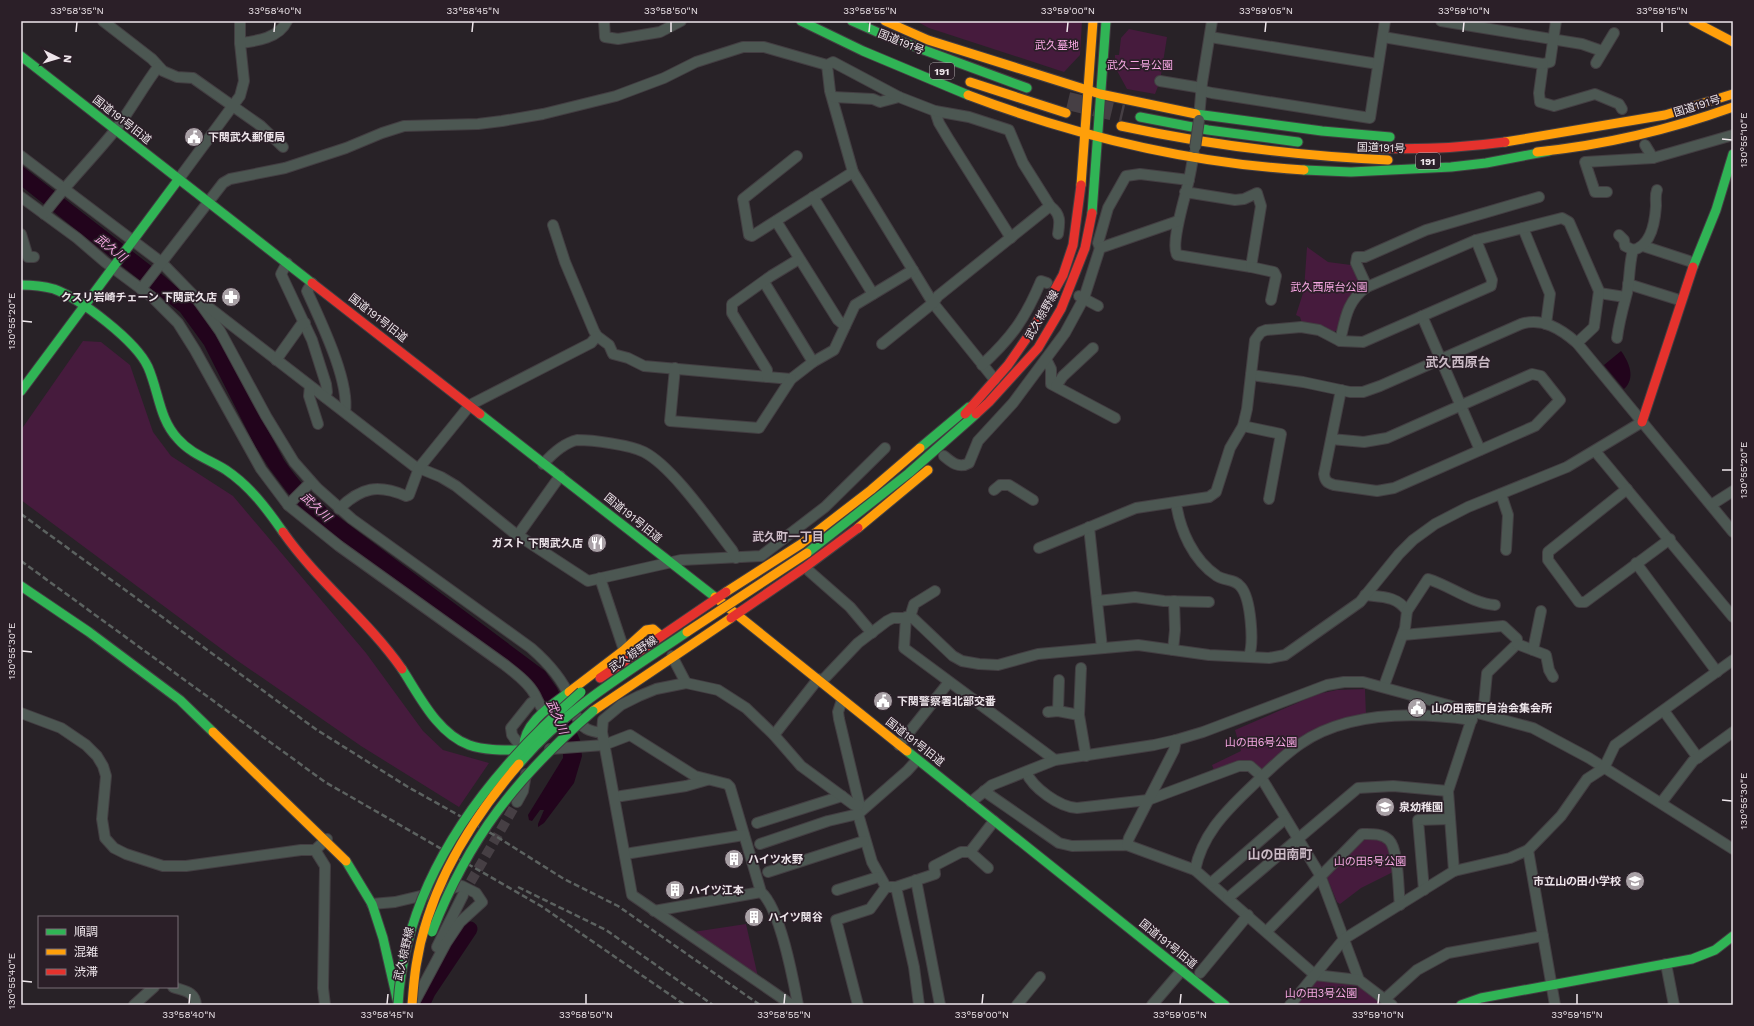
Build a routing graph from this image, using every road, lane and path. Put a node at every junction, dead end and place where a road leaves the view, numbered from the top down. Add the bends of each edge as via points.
1 (102, 21) edge
2 (240, 21) edge
3 (287, 21) edge
4 (604, 21) edge
5 (681, 21) edge
6 (801, 21) edge
7 (820, 21) edge
8 (852, 21) edge
9 (885, 21) edge
10 (1093, 21) edge
11 (1106, 21) edge
12 (1212, 21) edge
13 (1385, 21) edge
14 (1441, 21) edge
15 (1556, 21) edge
16 (1693, 21) edge
17 (1614, 34) dead end
18 (1210, 37) junction
19 (1383, 37) junction
20 (861, 39) dead end
21 (1553, 39) junction
22 (1733, 42) edge
23 (240, 43) junction
24 (1602, 51) junction
25 (21, 56) edge
26 (1596, 63) dead end
27 (1378, 64) junction
28 (1543, 64) junction
29 (827, 65) junction
30 (158, 67) junction
31 (958, 78) dead end
32 (1160, 81) dead end
33 (1034, 90) dead end
34 (1088, 91) junction
35 (1203, 91) junction
36 (1100, 94) junction
37 (1733, 94) edge
38 (899, 96) junction
39 (833, 97) junction
40 (232, 106) junction
41 (1733, 107) edge
42 (1622, 109) dead end
43 (935, 111) junction
44 (1066, 113) dead end
45 (1131, 116) tunnel mouth
46 (1200, 117) junction
47 (1120, 126) dead end
48 (115, 129) junction
49 (1086, 134) junction
50 (1733, 136) edge
51 (1099, 138) junction
52 (1403, 138) dead end
53 (1426, 139) dead end
54 (1310, 144) dead end
55 (1645, 145) dead end
56 (1459, 146) junction
57 (283, 147) dead end
58 (1362, 148) dead end
59 (1549, 150) junction
60 (1194, 153) junction
61 (1733, 154) edge
62 (21, 156) edge
63 (797, 156) dead end
64 (1653, 158) junction
65 (853, 172) junction
66 (178, 180) junction
67 (1189, 180) junction
68 (63, 189) junction
69 (1657, 190) dead end
70 (1186, 192) junction
71 (1607, 192) dead end
72 (21, 197) edge
73 (813, 197) junction
74 (1539, 197) dead end
75 (209, 202) junction
76 (1050, 206) junction
77 (46, 213) junction
78 (776, 221) junction
79 (1178, 221) junction
80 (553, 225) dead end
81 (1523, 228) junction
82 (21, 234) edge
83 (1058, 234) dead end
84 (1619, 235) dead end
85 (1011, 238) junction
86 (1476, 240) junction
87 (131, 243) junction
88 (1643, 246) junction
89 (1100, 248) junction
90 (1633, 250) junction
91 (34, 257) dead end
92 (800, 259) junction
93 (1689, 261) dead end
94 (287, 263) junction
95 (160, 264) junction
96 (114, 267) junction
97 (1251, 267) junction
98 (913, 270) junction
99 (764, 282) junction
100 (312, 283) junction
101 (1047, 283) dead end
102 (1630, 284) junction
103 (21, 285) edge
104 (142, 287) junction
105 (1367, 287) junction
106 (1599, 293) junction
107 (873, 294) junction
108 (1082, 297) junction
109 (1625, 297) junction
110 (197, 299) junction
111 (1676, 299) dead end
112 (1271, 300) dead end
113 (933, 303) junction
114 (84, 306) junction
115 (1098, 306) dead end
116 (1422, 316) junction
117 (305, 323) junction
118 (1546, 324) junction
119 (845, 326) junction
120 (597, 336) junction
121 (1617, 338) dead end
122 (1340, 341) junction
123 (1577, 343) junction
124 (882, 344) dead end
125 (1038, 348) junction
126 (1093, 348) dead end
127 (1440, 358) junction
128 (1046, 359) junction
129 (276, 360) junction
130 (813, 362) junction
131 (982, 365) junction
132 (675, 368) junction
133 (1251, 375) junction
134 (767, 377) junction
135 (791, 379) junction
136 (995, 380) junction
137 (310, 386) junction
138 (1056, 386) junction
139 (21, 390) edge
140 (1341, 390) junction
141 (326, 398) junction
142 (973, 404) junction
143 (470, 405) junction
144 (1461, 405) junction
145 (345, 412) junction
146 (1115, 418) dead end
147 (1642, 422) junction
148 (318, 424) dead end
149 (1243, 426) junction
150 (1331, 439) junction
151 (885, 448) dead end
152 (1480, 450) junction
153 (949, 451) junction
154 (1595, 451) junction
155 (543, 464) junction
156 (419, 468) junction
157 (909, 474) junction
158 (560, 476) junction
159 (311, 482) junction
160 (1627, 488) junction
161 (994, 490) dead end
162 (1733, 491) edge
163 (1501, 494) junction
164 (1269, 499) dead end
165 (1033, 500) dead end
166 (1176, 503) junction
167 (288, 505) junction
168 (1711, 505) junction
169 (339, 509) junction
170 (1089, 527) junction
171 (1733, 532) edge
172 (518, 535) junction
173 (1670, 539) junction
174 (1039, 548) dead end
175 (1506, 550) dead end
176 (761, 556) junction
177 (736, 558) junction
178 (669, 562) junction
179 (1636, 563) junction
180 (766, 566) junction
181 (809, 571) dead end
182 (600, 578) junction
183 (21, 586) edge
184 (779, 586) junction
185 (935, 591) dead end
186 (1365, 595) junction
187 (716, 598) junction
188 (1097, 601) junction
189 (1174, 601) junction
190 (1209, 602) dead end
191 (1495, 605) dead end
192 (1407, 611) junction
193 (1541, 611) dead end
194 (736, 615) junction
195 (908, 617) junction
196 (1733, 617) edge
197 (872, 633) junction
198 (1403, 635) junction
199 (661, 636) junction
200 (690, 644) junction
201 (1517, 644) junction
202 (1102, 648) junction
203 (624, 650) junction
204 (1173, 650) junction
205 (1533, 650) junction
206 (672, 656) junction
207 (1249, 656) junction
208 (1733, 660) edge
209 (1081, 668) dead end
210 (1717, 672) junction
211 (1553, 677) dead end
212 (820, 680) junction
213 (1059, 680) dead end
214 (950, 682) junction
215 (686, 683) junction
216 (1384, 686) junction
217 (566, 693) junction
218 (536, 700) junction
219 (842, 700) junction
220 (546, 710) junction
221 (1664, 711) junction
222 (21, 713) edge
223 (1079, 715) junction
224 (1476, 715) junction
225 (1733, 732) edge
226 (602, 733) junction
227 (774, 735) junction
228 (1176, 740) junction
229 (604, 745) junction
230 (899, 745) junction
231 (524, 750) junction
232 (1086, 756) junction
233 (1698, 758) junction
234 (917, 760) junction
235 (1055, 760) junction
236 (1604, 768) junction
237 (1026, 772) junction
238 (1261, 778) junction
239 (707, 780) junction
240 (984, 791) junction
241 (1448, 791) junction
242 (842, 796) junction
243 (615, 797) junction
244 (1148, 800) junction
245 (517, 802) tunnel mouth
246 (971, 802) junction
247 (1661, 803) junction
248 (860, 810) junction
249 (1285, 819) junction
250 (1450, 819) junction
251 (994, 820) junction
252 (757, 823) dead end
253 (744, 835) junction
254 (1298, 838) junction
255 (327, 839) junction
256 (864, 841) junction
257 (760, 844) dead end
258 (1127, 845) junction
259 (1733, 849) edge
260 (315, 850) junction
261 (1528, 850) junction
262 (970, 852) junction
263 (625, 854) junction
264 (988, 868) dead end
265 (1195, 870) junction
266 (1454, 871) junction
267 (768, 872) dead end
268 (1320, 875) junction
269 (878, 876) junction
270 (916, 880) junction
271 (1211, 883) junction
272 (891, 887) junction
273 (836, 890) dead end
274 (1424, 890) junction
275 (761, 892) junction
276 (463, 895) tunnel mouth
277 (1228, 898) junction
278 (372, 904) junction
279 (1400, 905) junction
280 (430, 910) junction
281 (654, 911) junction
282 (1248, 914) junction
283 (1266, 931) junction
284 (1543, 936) junction
285 (1733, 936) edge
286 (1344, 939) junction
287 (1666, 964) junction
288 (1182, 970) junction
289 (1200, 973) dead end
290 (1315, 975) junction
291 (1040, 977) dead end
292 (1359, 980) junction
293 (1552, 986) junction
294 (153, 988) edge
295 (176, 988) edge
296 (1388, 1002) edge
297 (134, 1005) edge
298 (196, 1005) edge
299 (325, 1005) edge
300 (398, 1005) edge
301 (407, 1005) edge
302 (412, 1005) edge
303 (418, 1005) edge
304 (792, 1005) edge
305 (798, 1005) edge
306 (858, 1005) edge
307 (919, 1005) edge
308 (940, 1005) edge
309 (1017, 1005) edge
310 (1152, 1005) edge
311 (1225, 1005) edge
312 (1290, 1005) edge
313 (1461, 1005) edge
314 (1555, 1005) edge
315 (1674, 1005) edge

1 - 30 street via 152,59
2 - 23 street
3 - 23 street via 284,27 269,37
4 - 5 street via 605,37 618,39 660,32
6 - 49 main road via 844,43 955,89
7 - 20 main road, 国道191号
8 - 33 main road, 国道191号 / 191 via 957,64
9 - 34 main road via 928,40
10 - 34 main road, 武久椋野線
11 - 36 main road, 武久椋野線
12 - 18 street
13 - 19 street
14 - 21 street
15 - 21 street
16 - 22 main road
17 - 24 street
18 - 27 street
18 - 35 street
19 - 27 street
19 - 28 street
21 - 24 street via 1586,45
21 - 28 street via 1550,62
23 - 40 street via 244,81 240,96
24 - 26 street
25 - 48 main road, 国道191号旧道
27 - 35 street via 1370,118
28 - 42 street via 1540,102 1554,106 1595,94 1619,104
29 - 38 street via 833,62
29 - 39 street
29 - 75 street via 764,46 743,47 696,62 636,90 568,108 478,124 422,125 392,129 357,144 285,168 230,179
30 - 40 street via 177,77 193,78
30 - 48 street
31 - 44 main road, 191
32 - 35 street via 1196,87
34 - 36 main road
34 - 49 main road, 武久椋野線
35 - 46 street
36 - 46 main road
36 - 51 main road, 武久椋野線
37 - 56 main road, 国道191号 / 191 via 1665,115 1558,134
38 - 39 street via 880,102 873,99
38 - 43 street
39 - 65 street
40 - 57 street via 261,126
40 - 66 street
41 - 59 main road, 国道191号 / 191 via 1657,130 1583,146
43 - 76 street via 969,117 1009,130 1023,163
43 - 85 street via 939,123
45 - 54 main road
46 - 52 main road
46 - 60 street, bridge
47 - 59 main road, 国道191号 / 191 via 1213,144 1338,158 1436,161
48 - 66 main road, 国道191号旧道
48 - 68 street
49 - 51 main road
49 - 136 main road, 武久椋野線 via 1073,245 1063,275 1027,338
50 - 64 street
51 - 60 main road
51 - 125 main road, 武久椋野線 via 1093,207 1085,248 1061,309
53 - 56 main road via 1442,139
55 - 64 street
56 - 58 main road, 国道191号 / 191
59 - 60 main road via 1476,164 1355,172 1281,170
60 - 67 street
61 - 147 main road
62 - 68 street
63 - 78 street via 743,199 749,235 752,236
64 - 71 street via 1585,162 1595,192
65 - 73 street
65 - 98 street
66 - 75 main road, 国道191号旧道
66 - 87 main road
67 - 70 street
67 - 89 street via 1140,174 1126,176 1108,208 1098,243
68 - 77 street
68 - 87 street
69 - 88 street via 1649,239
70 - 79 street
70 - 97 street via 1235,200 1256,193 1261,206
72 - 77 street
73 - 78 street
73 - 107 street
74 - 105 street via 1453,221 1365,257 1357,257 1356,263
75 - 94 main road, 国道191号旧道
75 - 95 street
76 - 83 street via 1056,210 1060,218
76 - 85 street
77 - 96 street
78 - 92 street
79 - 89 street
79 - 97 street via 1174,251 1177,256
80 - 120 street via 567,267
81 - 86 street
81 - 106 street via 1562,218 1569,222
81 - 118 street via 1550,294
82 - 91 street via 28,257
84 - 90 street via 1624,240 1624,246
85 - 113 street via 938,296
86 - 105 street
86 - 116 street via 1492,280 1491,286
87 - 95 street
87 - 96 main road
88 - 90 street
88 - 93 street
89 - 108 street
90 - 102 street via 1630,261
92 - 99 street
92 - 119 street via 838,320
94 - 100 main road, 国道191号旧道
94 - 117 street via 281,274
95 - 104 street
95 - 110 street
96 - 104 street
96 - 114 main road
97 - 112 street via 1274,272 1276,276
98 - 107 street
98 - 113 street
99 - 130 street
99 - 134 street via 732,304 732,313 767,370
100 - 143 main road, 国道191号旧道
100 - 145 street via 307,291 337,368
101 - 131 street via 1041,281 1031,305 1014,332
102 - 109 street
102 - 111 street
103 - 114 main road via 55,290
104 - 167 street via 170,314 188,337 256,460
105 - 122 street via 1350,303
106 - 109 street
106 - 123 street via 1594,327
107 - 119 street via 855,305
108 - 115 street
108 - 128 street via 1065,333
109 - 121 street
110 - 129 street
110 - 159 street via 220,331 287,451
113 - 124 street
113 - 131 street
114 - 139 main road
114 - 231 main road via 140,353 152,378 166,425 175,437 196,454 222,467 257,497 304,561 394,658 439,723 454,737 470,744
116 - 122 street via 1364,342
116 - 127 street
117 - 129 street
117 - 141 street via 326,384
118 - 123 street via 1566,333
118 - 127 street via 1527,322
119 - 130 street via 834,350
120 - 132 street via 609,345 613,354 644,366
120 - 143 street via 591,343
122 - 133 street via 1313,328 1266,330 1255,340
123 - 147 street
125 - 153 main road via 1010,386
125 - 157 main road, 武久椋野線 via 989,402
126 - 138 street
127 - 140 street via 1374,388 1357,392
127 - 144 street
128 - 138 street via 1051,384
128 - 153 street via 1013,403 978,441 969,462 962,466 956,465
129 - 137 street
130 - 135 street
131 - 136 street
132 - 134 street
132 - 135 street via 670,421 759,428
133 - 140 street
133 - 149 street
134 - 135 street
136 - 142 main road, 武久椋野線
137 - 141 street
137 - 148 street via 309,396
138 - 146 street
140 - 150 street
141 - 145 street
142 - 157 main road, 武久椋野線
142 - 180 main road via 871,490 801,544
143 - 155 main road, 国道191号旧道
143 - 156 street
144 - 150 street via 1387,438 1364,442
144 - 152 street
144 - 152 street via 1532,374 1541,376 1560,400 1535,426
145 - 156 street
147 - 154 street
147 - 168 street
149 - 164 street via 1281,434
149 - 166 street via 1230,448 1216,492 1209,498
150 - 152 street via 1324,474 1326,481 1334,485 1377,491 1394,488
151 - 176 street via 825,508
153 - 184 main road via 846,538
154 - 160 street
154 - 163 street via 1560,470
155 - 158 main road, 国道191号旧道
155 - 177 street via 550,456 577,440 631,448 645,453 685,491
156 - 169 street via 409,495 386,488 374,489 349,499
156 - 172 street via 456,486
157 - 280 main road, 武久椋野線, bridge via 807,553 619,677 554,728 513,771 474,823 442,881
158 - 172 street
158 - 178 main road, 国道191号旧道
159 - 167 street
159 - 169 street
160 - 173 street
160 - 179 street via 1548,552 1548,560 1579,602 1585,602
161 - 165 street via 1000,485 1009,485
162 - 168 street
163 - 175 street via 1508,515
163 - 186 street via 1453,514 1413,540 1388,565
166 - 170 street via 1136,508
166 - 207 street via 1179,520 1195,553 1218,576 1236,582 1244,592 1251,638
167 - 218 street via 339,546 505,665 535,694
168 - 171 street
169 - 217 street via 531,648 547,662
170 - 174 street
170 - 188 street
172 - 182 street via 588,580
173 - 179 street
173 - 196 street
176 - 177 street
176 - 180 main road
177 - 178 street
178 - 182 street
178 - 187 main road, 国道191号旧道
179 - 210 street
180 - 184 main road
180 - 187 main road
181 - 197 street via 850,607
182 - 203 street
183 - 255 main road via 90,632 180,700
184 - 194 main road
185 - 195 street via 914,604
186 - 192 street via 1389,597 1400,603
186 - 207 street via 1360,602 1291,652 1269,658
187 - 194 main road, 国道191号旧道
187 - 199 main road
188 - 189 street via 1135,597
188 - 202 street
189 - 190 street
189 - 204 street
191 - 192 street via 1481,602 1428,580
192 - 198 street
193 - 205 street
194 - 200 main road
194 - 212 main road, 国道191号旧道
195 - 197 street via 892,618
195 - 202 street via 953,656 971,663 998,665 1031,655
195 - 214 street via 904,648
197 - 212 street
198 - 201 street via 1503,626 1517,639
198 - 216 street
199 - 200 street via 682,644
199 - 203 main road via 653,629 646,630
199 - 300 main road, bridge via 581,692 546,722 502,768 473,805 434,873 412,925 402,966
200 - 206 main road
201 - 205 street
201 - 224 street via 1487,673
202 - 204 street via 1138,645
203 - 217 main road
204 - 207 street via 1195,654
205 - 211 street via 1546,655
206 - 215 street
206 - 303 main road, bridge via 593,711 533,765 501,805 476,840 453,883 435,926 423,964
208 - 210 street
209 - 223 street
210 - 221 street
212 - 219 main road, 国道191号旧道
212 - 227 street
213 - 223 street via 1053,712
214 - 230 street
214 - 235 street
215 - 226 street via 656,689 621,705 603,720
215 - 227 street via 707,686 733,698
216 - 224 street
216 - 228 street via 1363,682 1336,683
217 - 220 main road
217 - 226 street via 581,725 588,730
218 - 220 street
218 - 231 street via 511,728 512,735
219 - 230 main road, 国道191号旧道
219 - 248 street via 838,712 839,719
220 - 231 main road via 526,732
221 - 233 street
221 - 236 street via 1615,745
222 - 260 street via 60,728 86,745 97,756 106,776 102,819 105,838 114,848 126,854 163,866 186,866
223 - 232 street
224 - 236 street via 1533,728
224 - 238 street via 1403,716 1342,724 1300,744
224 - 241 street
225 - 233 street
226 - 229 street
227 - 242 street via 800,766
228 - 232 street
228 - 244 street via 1174,750
229 - 231 street
229 - 239 street via 630,735 695,776
229 - 243 street
230 - 234 main road, 国道191号旧道
231 - 245 street via 526,781
232 - 235 street
233 - 247 street
234 - 246 main road, 国道191号旧道
234 - 248 street
235 - 237 street
236 - 247 street
236 - 261 street via 1587,779 1561,816
237 - 240 street via 992,785
237 - 244 street via 1030,782 1068,807
238 - 244 street via 1253,768 1239,766
238 - 249 street
238 - 265 street via 1218,820 1201,848
239 - 243 street via 686,786
239 - 253 street via 723,782 730,787
240 - 246 street
240 - 258 street via 1059,843 1072,846
241 - 250 street
241 - 254 street via 1392,786 1358,788
242 - 248 street
242 - 252 street
243 - 263 street
244 - 258 street
246 - 251 main road, 国道191号旧道
247 - 259 street
248 - 256 street
248 - 257 street
249 - 254 street
249 - 271 street
250 - 266 street
250 - 274 street via 1418,820
251 - 262 street
251 - 288 main road, 国道191号旧道
253 - 263 street
253 - 275 street
254 - 268 street
254 - 277 street
255 - 260 street
255 - 278 main road via 348,863
256 - 267 street
256 - 269 street
258 - 265 street
260 - 299 street via 324,866
261 - 266 street via 1510,858
261 - 284 street
262 - 264 street
262 - 270 street via 961,852 942,861 934,866 935,874
263 - 281 street via 632,895
265 - 271 street
266 - 274 street
268 - 279 street via 1362,834 1376,833 1388,839 1394,848
268 - 283 street
268 - 286 street
269 - 272 street
269 - 273 street
270 - 272 street
270 - 308 street
271 - 277 street
272 - 306 street via 870,909 836,920
272 - 307 street via 914,967
274 - 279 street
275 - 281 street
275 - 305 street via 767,897 776,916
276 - 302 street
277 - 282 street
278 - 300 main road via 383,938
278 - 302 street via 394,902 462,886 476,893 482,902 460,922
279 - 286 street
280 - 301 main road, 武久椋野線, bridge via 418,937
280 - 302 main road, 武久椋野線, bridge via 416,969
281 - 304 street
282 - 283 street
282 - 289 street
283 - 290 street
284 - 293 street
284 - 296 street via 1448,953 1417,970
285 - 287 main road via 1724,945 1708,954
286 - 290 street
286 - 292 street
287 - 293 main road
287 - 315 street
288 - 310 street
288 - 311 main road, 国道191号旧道
290 - 292 street
290 - 312 street
291 - 309 street
292 - 296 street
293 - 313 main road via 1481,998
293 - 314 street
294 - 297 street
295 - 298 street via 191,993 196,999

